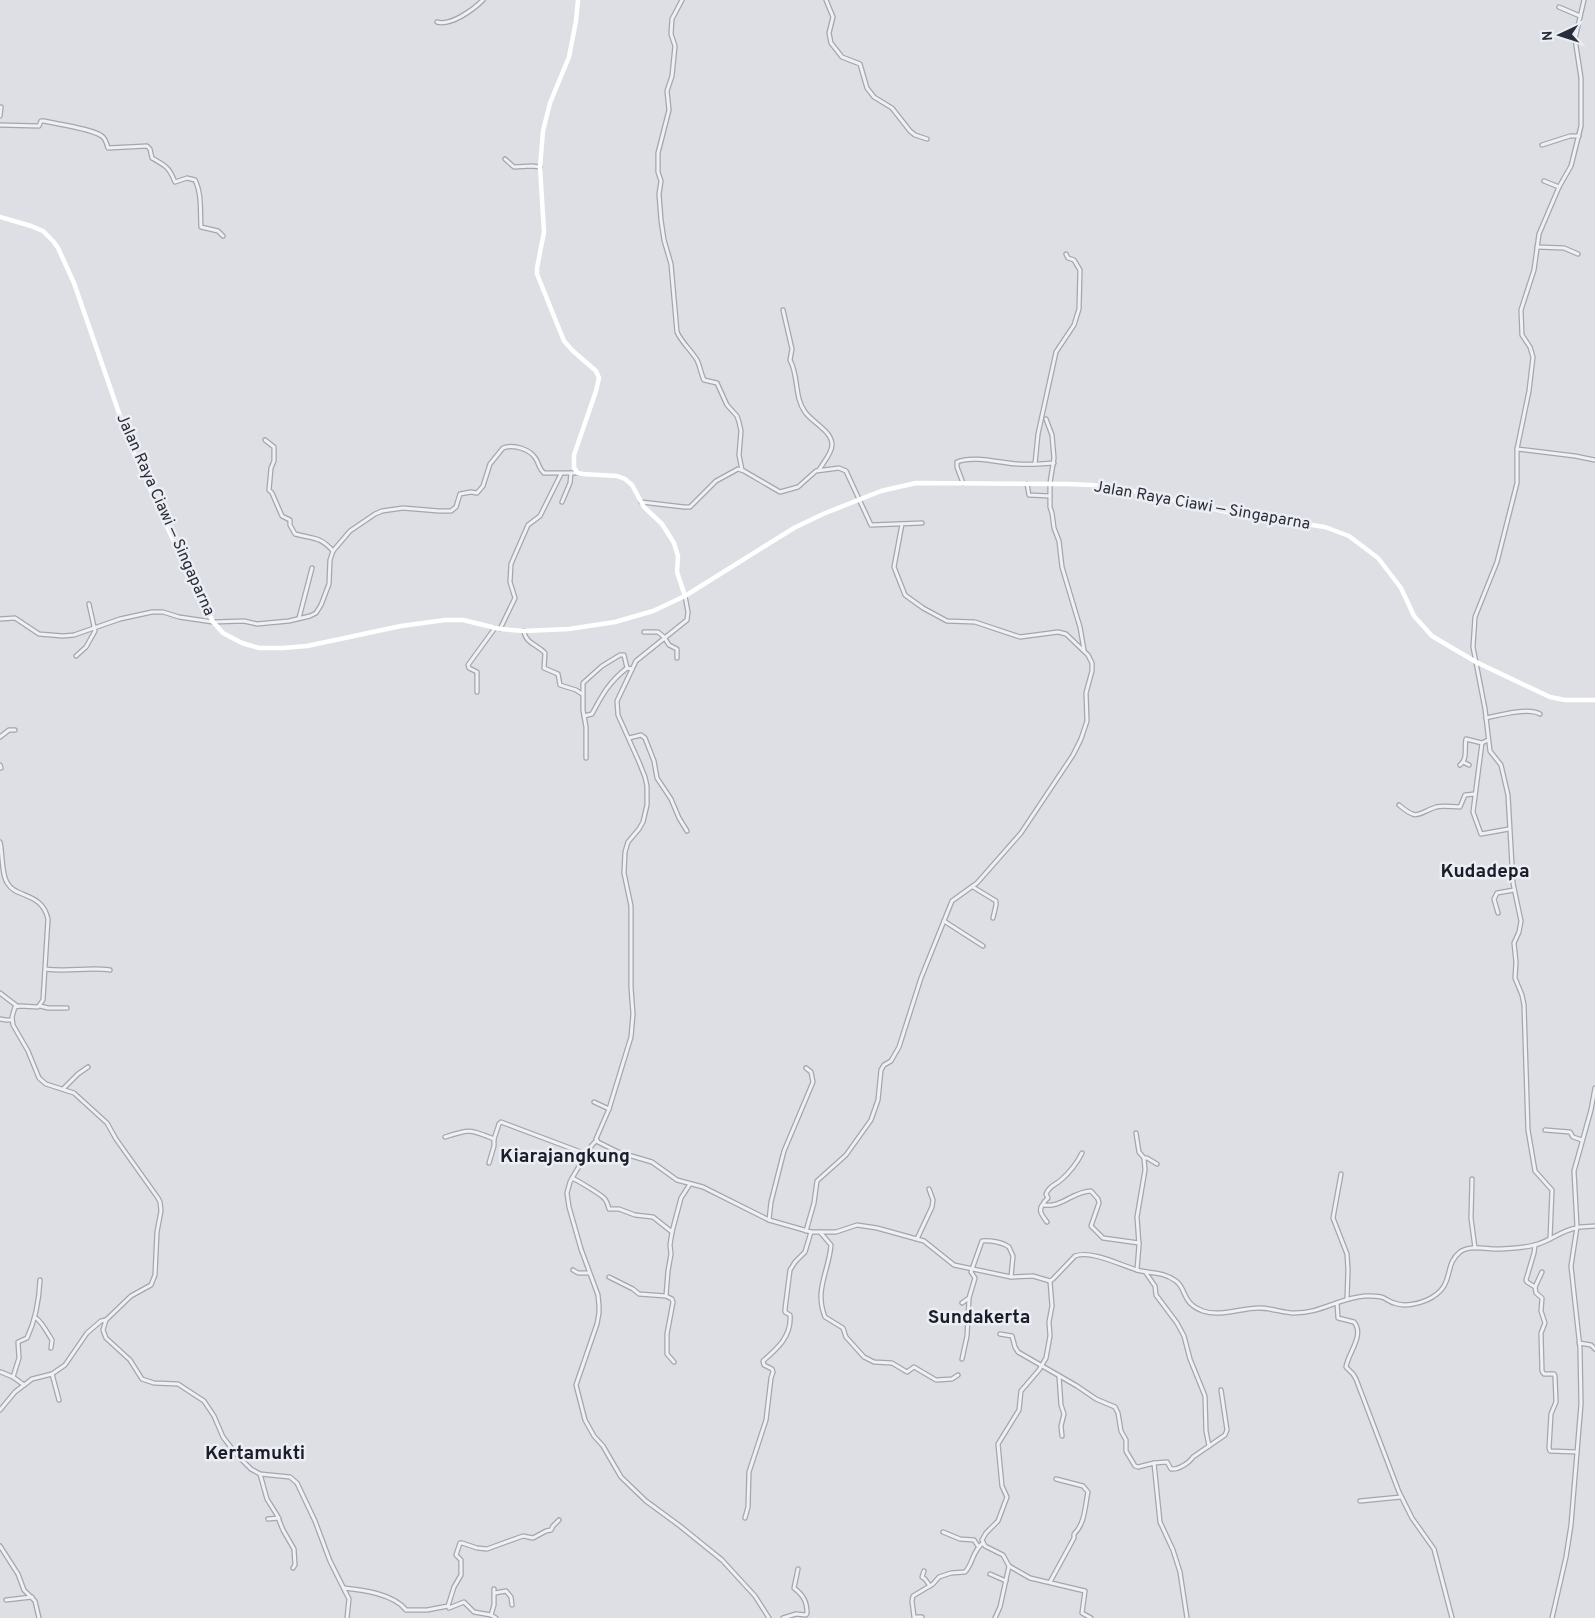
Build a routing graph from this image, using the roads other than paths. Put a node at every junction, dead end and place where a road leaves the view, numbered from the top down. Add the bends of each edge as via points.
1 (483, 0) edge
2 (578, 0) edge
3 (682, 0) edge
4 (826, 0) edge
5 (1584, 0) edge
6 (1559, 7) dead end
7 (1580, 16) junction
8 (437, 22) dead end
9 (1, 107) edge
10 (0, 116) edge
11 (0, 125) edge
12 (1579, 136) junction
13 (927, 139) dead end
14 (1542, 144) dead end
15 (505, 158) dead end
16 (540, 167) junction
17 (1544, 181) dead end
18 (1560, 187) junction
19 (0, 217) edge
20 (223, 236) dead end
21 (1537, 247) junction
22 (1066, 254) dead end
23 (1578, 254) dead end
24 (783, 310) dead end
25 (1046, 419) dead end
26 (265, 440) dead end
27 (1517, 449) junction
28 (1595, 460) edge
29 (1054, 463) junction
30 (1035, 464) junction
31 (742, 470) junction
32 (819, 470) junction
33 (578, 472) junction
34 (571, 473) junction
35 (561, 474) junction
36 (962, 483) junction
37 (1050, 483) junction
38 (1027, 484) junction
39 (1050, 496) junction
40 (860, 499) junction
41 (562, 502) dead end
42 (641, 502) junction
43 (922, 523) dead end
44 (902, 524) junction
45 (332, 551) junction
46 (312, 568) dead end
47 (685, 596) junction
48 (89, 604) dead end
49 (299, 618) junction
50 (0, 619) edge
51 (213, 622) junction
52 (95, 627) junction
53 (497, 628) junction
54 (524, 632) junction
55 (644, 632) dead end
56 (664, 637) junction
57 (1084, 651) junction
58 (76, 656) dead end
59 (677, 658) dead end
60 (1476, 662) junction
61 (627, 668) junction
62 (632, 669) junction
63 (477, 692) dead end
64 (583, 694) junction
65 (1595, 700) edge
66 (1540, 714) dead end
67 (584, 716) junction
68 (1486, 718) junction
69 (15, 730) dead end
70 (0, 737) edge
71 (629, 738) junction
72 (1488, 740) junction
73 (1482, 743) junction
74 (586, 758) dead end
75 (1469, 765) dead end
76 (1476, 794) junction
77 (1399, 805) dead end
78 (1509, 829) junction
79 (687, 831) dead end
80 (0, 842) edge
81 (973, 887) junction
82 (1514, 890) junction
83 (1498, 913) dead end
84 (993, 918) dead end
85 (944, 921) junction
86 (983, 946) dead end
87 (46, 969) junction
88 (110, 970) dead end
89 (0, 993) edge
90 (17, 1006) junction
91 (40, 1006) junction
92 (67, 1008) dead end
93 (0, 1018) edge
94 (12, 1020) junction
95 (88, 1067) dead end
96 (806, 1068) dead end
97 (1595, 1088) edge
98 (63, 1090) junction
99 (594, 1102) dead end
100 (609, 1109) junction
101 (1545, 1130) dead end
102 (1136, 1133) dead end
103 (445, 1138) dead end
104 (494, 1139) junction
105 (597, 1140) junction
106 (1582, 1140) junction
107 (1082, 1153) dead end
108 (586, 1154) junction
109 (1144, 1158) junction
110 (489, 1163) dead end
111 (1157, 1164) dead end
112 (1342, 1174) dead end
113 (572, 1178) junction
114 (1472, 1179) dead end
115 (690, 1184) junction
116 (929, 1189) dead end
117 (1043, 1204) junction
118 (769, 1220) junction
119 (1047, 1222) dead end
120 (1595, 1226) edge
121 (1577, 1227) junction
122 (806, 1231) junction
123 (672, 1232) junction
124 (811, 1232) junction
125 (819, 1232) junction
126 (917, 1239) junction
127 (1550, 1239) junction
128 (1139, 1243) junction
129 (1535, 1245) junction
130 (1475, 1248) junction
131 (973, 1269) junction
132 (573, 1270) dead end
133 (1137, 1270) junction
134 (1542, 1272) dead end
135 (589, 1273) junction
136 (1146, 1273) junction
137 (609, 1277) dead end
138 (1011, 1277) junction
139 (40, 1280) dead end
140 (1050, 1281) junction
141 (1535, 1286) junction
142 (666, 1296) junction
143 (969, 1298) junction
144 (1347, 1299) junction
145 (962, 1303) dead end
146 (1337, 1303) junction
147 (36, 1318) junction
148 (106, 1320) junction
149 (1000, 1334) dead end
150 (1580, 1343) junction
151 (51, 1348) dead end
152 (1595, 1349) edge
153 (962, 1359) dead end
154 (674, 1362) dead end
155 (1042, 1366) junction
156 (1, 1372) edge
157 (52, 1374) junction
158 (958, 1375) dead end
159 (1059, 1376) junction
160 (14, 1377) junction
161 (24, 1385) junction
162 (1221, 1390) dead end
163 (59, 1400) dead end
164 (0, 1410) edge
165 (1062, 1436) dead end
166 (1209, 1446) junction
167 (1577, 1452) junction
168 (1154, 1463) junction
169 (260, 1474) junction
170 (1056, 1478) dead end
171 (1401, 1497) junction
172 (1360, 1501) dead end
173 (278, 1518) junction
174 (745, 1518) dead end
175 (268, 1520) dead end
176 (559, 1520) dead end
177 (943, 1532) dead end
178 (983, 1543) junction
179 (0, 1546) edge
180 (978, 1547) junction
181 (1009, 1566) junction
182 (293, 1568) dead end
183 (798, 1569) dead end
184 (924, 1571) dead end
185 (990, 1574) dead end
186 (1006, 1582) junction
187 (1050, 1582) junction
188 (930, 1586) junction
189 (343, 1588) junction
190 (32, 1597) junction
191 (6, 1600) dead end
192 (512, 1605) dead end
193 (447, 1606) junction
194 (491, 1615) junction
195 (922, 1617) edge
196 (39, 1618) edge
197 (346, 1618) edge
198 (496, 1618) edge
199 (769, 1618) edge
200 (783, 1618) edge
201 (995, 1618) edge
202 (1091, 1618) edge
203 (1187, 1618) edge
204 (1452, 1618) edge
205 (1552, 1618) edge

1 - 8 street via 472,11 446,22
2 - 16 main road via 569,57 546,112
3 - 31 street via 672,19 671,34 675,46 672,76 666,91 669,106 658,153 661,220 671,264 677,332 697,361 704,380 717,383 726,405 738,419
4 - 13 street via 833,17 829,33 831,43 842,57 860,64 867,88 874,97 892,108 915,135
5 - 7 street
6 - 7 street
7 - 12 street via 1575,39 1581,78
9 - 10 street
11 - 20 street via 39,126 41,121 102,136 108,148 147,146 152,158 168,168 175,182 187,178 195,180 200,199 201,227 218,231
12 - 14 street
12 - 18 street via 1571,166
15 - 16 street via 514,167
16 - 33 main road via 544,232 538,276 564,341 596,371 599,378 573,460
17 - 18 street
18 - 21 street via 1539,234
19 - 51 main road, Jalan Raya Ciawi — Singaparna via 42,231 58,248 74,283 129,442
21 - 23 street via 1564,248
21 - 27 street via 1534,270 1520,312 1522,334 1533,357
22 - 30 street via 1080,270 1079,309 1074,325 1056,352 1038,434
24 - 32 street via 800,404 830,437 832,447
25 - 29 street via 1052,435
26 - 45 street via 274,447 269,490 282,516 290,520 295,534 321,540
27 - 28 street
27 - 60 street via 1513,501 1494,571 1475,617 1473,647
29 - 30 street
29 - 37 street
30 - 36 street via 960,460 957,467
31 - 32 street via 780,492 798,487
31 - 42 street via 714,482 690,507
32 - 40 street via 845,469
33 - 34 street
33 - 42 main road via 625,479
34 - 35 street
34 - 41 street
35 - 45 street via 543,472 527,451 503,448 490,464 481,489 477,493 460,494 453,510 439,512 403,508 378,513 350,531
35 - 53 street via 540,516 528,526 518,547 510,574 515,598
36 - 38 main road, Jalan Raya Ciawi — Singaparna
36 - 40 main road, Jalan Raya Ciawi — Singaparna via 912,483
37 - 38 main road, Jalan Raya Ciawi — Singaparna
37 - 39 street
37 - 60 main road, Jalan Raya Ciawi — Singaparna via 1109,487 1227,512 1325,528 1349,536 1378,558 1397,581 1414,616 1432,636
38 - 39 street via 1029,495
39 - 57 street via 1062,567 1078,618
40 - 44 street via 871,525
40 - 47 main road, Jalan Raya Ciawi — Singaparna via 794,528
42 - 47 main road via 674,542 678,556 677,572
43 - 44 street
44 - 57 street via 894,568 903,592 917,604 944,620 975,622 1018,637 1064,633
45 - 49 street via 328,584 321,605 316,612
46 - 49 street
47 - 54 main road, Jalan Raya Ciawi — Singaparna via 653,611 615,622
47 - 56 street via 687,620
48 - 52 street
49 - 51 street via 268,624
50 - 52 street via 14,618 38,634 57,636 74,635
51 - 52 street via 158,612
51 - 53 main road, Jalan Raya Ciawi — Singaparna via 223,633 259,648 307,646 401,626 461,619
52 - 58 street via 86,647
53 - 54 main road, Jalan Raya Ciawi — Singaparna
53 - 63 street via 468,665 477,672
54 - 64 street via 529,641 546,652 544,668 558,674 560,685
55 - 56 street via 656,631
56 - 59 street via 677,649
56 - 62 street via 636,661
57 - 81 street via 1093,669 1086,693 1087,721 1081,739 1021,832
60 - 65 main road, Jalan Raya Ciawi — Singaparna via 1550,697
60 - 68 street
61 - 62 street
61 - 64 street via 624,655 617,656 583,683
61 - 67 street via 608,685 592,714
62 - 71 street via 617,701 618,715
64 - 67 street
66 - 68 street via 1520,712
67 - 74 street
68 - 72 street
69 - 70 street via 8,730
71 - 79 street via 641,735 646,738 657,778
71 - 100 street via 645,778 647,805 643,822 628,842 625,852 624,874 631,906 633,1014
72 - 73 street
72 - 78 street via 1490,750 1501,764 1508,795
73 - 75 street via 1466,739 1462,764
73 - 76 street
76 - 77 street via 1465,795 1460,807 1436,807 1418,815
76 - 78 street via 1473,812 1480,833
78 - 82 street
80 - 87 street via 7,884 36,900 47,914
81 - 84 street via 996,901
81 - 85 street via 953,900
82 - 83 street via 1497,893 1494,899
82 - 127 street via 1520,921 1514,943 1515,977 1524,1005 1526,1117 1535,1171 1552,1190
85 - 86 street
85 - 122 street via 899,1047 881,1070 878,1100 871,1120 846,1156 817,1180
87 - 88 street
87 - 91 street
89 - 90 street
90 - 91 street
90 - 94 street
91 - 92 street
93 - 94 street
94 - 98 street via 39,1078
95 - 98 street
96 - 118 street via 812,1072 813,1082 784,1151
97 - 106 street
98 - 148 street via 74,1093 108,1123 161,1206 154,1282 131,1296
99 - 100 street
100 - 105 street
101 - 106 street via 1570,1132
102 - 109 street via 1139,1152
103 - 104 street via 468,1130
104 - 108 street via 501,1122
104 - 110 street
105 - 108 street
105 - 115 street via 618,1152 652,1162 673,1178
106 - 121 street via 1574,1170
107 - 117 street via 1077,1162 1050,1187
108 - 113 street
109 - 111 street
109 - 128 street via 1137,1214
112 - 144 street via 1333,1216 1347,1254
113 - 123 street via 603,1196 609,1209 653,1216
113 - 135 street via 567,1199
114 - 130 street via 1471,1218
115 - 118 street via 703,1187
115 - 123 street via 681,1198
116 - 126 street via 932,1207
117 - 119 street via 1040,1212
117 - 128 street via 1054,1205 1091,1191 1099,1202 1091,1226 1101,1237
118 - 122 street
120 - 121 street
121 - 127 street
121 - 150 street via 1571,1266
122 - 124 street
123 - 142 street
124 - 125 street
124 - 174 street via 804,1252 789,1273 785,1312 791,1319 787,1335 762,1362 774,1372 766,1420 750,1472
125 - 126 street via 841,1231 858,1224
125 - 158 street via 831,1245 820,1298 825,1317 843,1328 846,1337 869,1360 892,1363 907,1372 914,1367 936,1380 952,1379
126 - 131 street via 927,1243 952,1264
127 - 129 street
128 - 133 street
129 - 130 street
129 - 141 street via 1526,1280
130 - 144 street via 1458,1253 1452,1261 1444,1287 1425,1301 1404,1305 1379,1296
131 - 138 street
131 - 138 street via 982,1242 1002,1243 1012,1252
131 - 143 street
132 - 135 street
133 - 136 street
133 - 140 street via 1080,1254
134 - 141 street
135 - 199 street via 598,1295 600,1313 576,1385 588,1426 617,1473 630,1487 722,1560 755,1596
136 - 146 street via 1162,1274 1178,1282 1186,1300 1207,1312 1259,1308 1308,1313
136 - 166 street via 1155,1286 1156,1295 1184,1336 1205,1396
137 - 142 street via 639,1294
138 - 140 street via 1035,1276
139 - 147 street
140 - 155 street via 1050,1336
141 - 167 street via 1542,1298 1541,1312 1545,1323 1541,1331 1542,1370 1544,1374 1555,1376 1556,1402 1551,1414 1549,1448 1550,1451
142 - 154 street via 673,1302 667,1354
143 - 145 street
143 - 153 street
144 - 146 street
146 - 171 street via 1338,1318 1354,1322 1357,1328 1357,1339 1346,1366 1356,1379
147 - 151 street via 52,1340
147 - 160 street via 27,1338 18,1342 19,1358
148 - 157 street via 87,1333 68,1362
148 - 169 street via 103,1330 106,1338 130,1360 142,1379 178,1384 204,1401 236,1454
149 - 155 street via 1012,1336 1018,1352
150 - 152 street
150 - 167 street via 1582,1388
155 - 159 street
155 - 178 street via 1021,1391 1019,1410 998,1442 1002,1486 1007,1497 998,1521 984,1535
156 - 160 street
157 - 161 street via 32,1379
157 - 163 street
159 - 165 street via 1064,1414
159 - 168 street via 1096,1400 1115,1406 1126,1451 1134,1466
160 - 161 street
161 - 164 street
162 - 166 street via 1227,1432
166 - 168 street via 1175,1469 1171,1469 1167,1462
167 - 205 street via 1569,1542
168 - 203 street via 1160,1522 1180,1572
169 - 173 street via 267,1499
169 - 189 street via 290,1478 297,1483
170 - 187 street via 1083,1486 1088,1492 1079,1529
171 - 172 street
171 - 204 street via 1433,1548
173 - 175 street
173 - 182 street via 294,1549
176 - 193 street via 551,1530 537,1536 529,1538 525,1535 496,1547 483,1549 460,1543 456,1555 461,1560 462,1575
177 - 180 street via 960,1539 974,1540
178 - 180 street
178 - 181 street via 1004,1556
179 - 190 street via 24,1590
180 - 188 street via 965,1572 951,1572
181 - 186 street
181 - 187 street via 1028,1577
183 - 200 street via 794,1588 804,1597 807,1613
184 - 188 street via 922,1577
185 - 186 street
186 - 201 street
187 - 202 street via 1085,1591 1082,1613
188 - 195 street via 912,1598 914,1617
189 - 193 street via 379,1594 401,1604 406,1610
189 - 197 street via 349,1599
190 - 191 street
190 - 196 street
192 - 194 street via 506,1591 494,1591
193 - 194 street via 464,1602 474,1612
194 - 198 street

